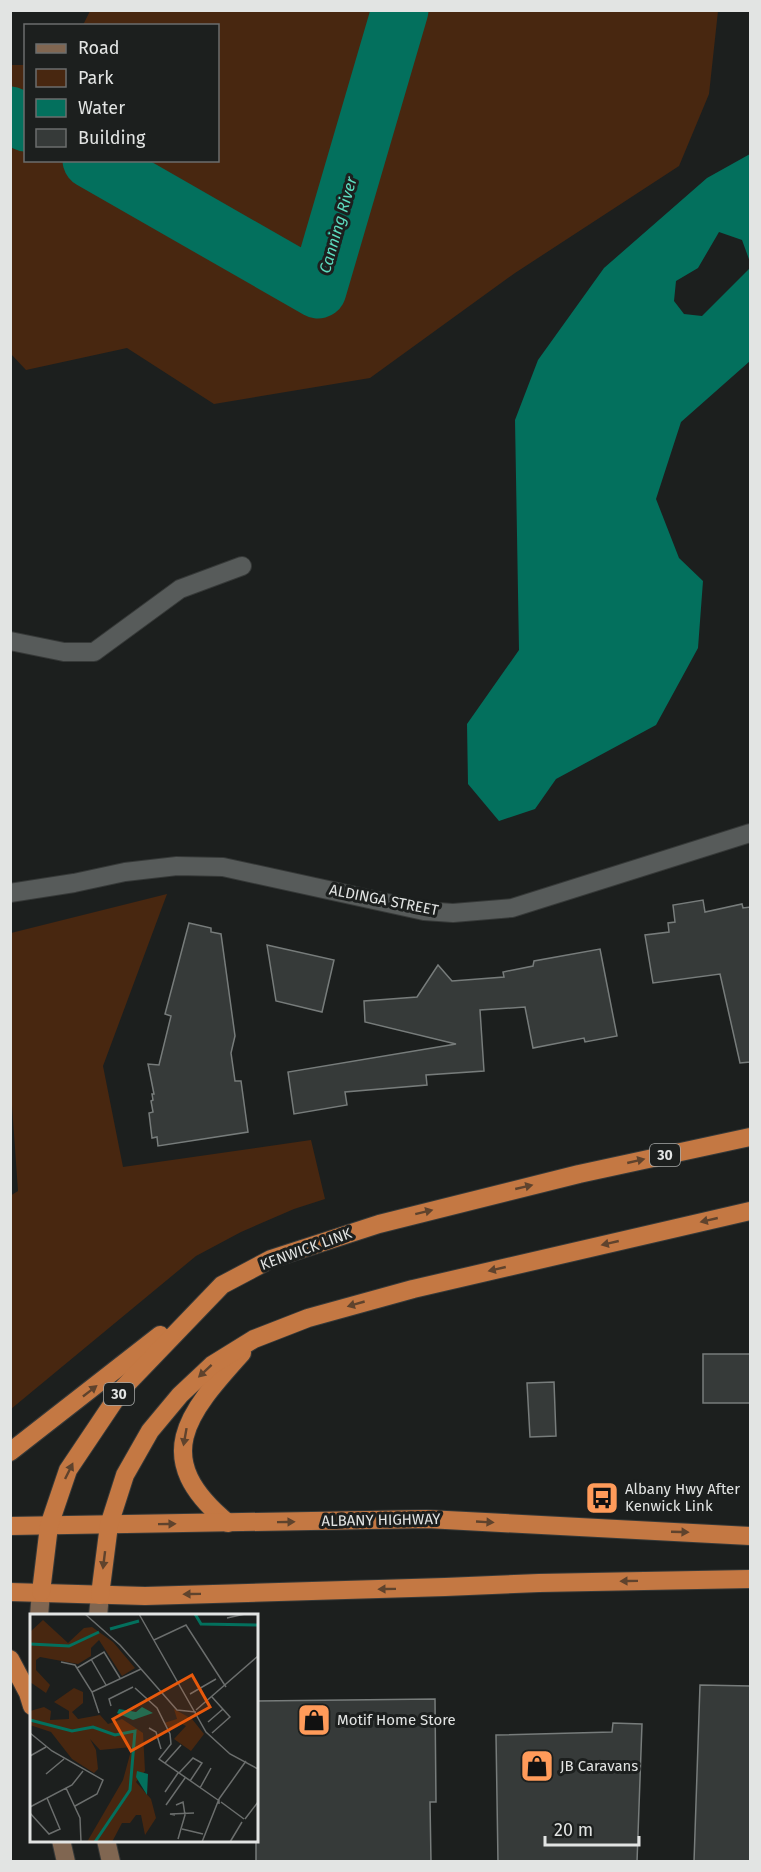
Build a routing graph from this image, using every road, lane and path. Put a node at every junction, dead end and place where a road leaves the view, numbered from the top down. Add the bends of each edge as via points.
1 (242, 566) dead end
2 (10, 641) edge
3 (750, 832) edge
4 (10, 893) edge
5 (750, 1137) edge
6 (750, 1211) edge
7 (222, 1285) junction
8 (254, 1339) junction
9 (10, 1452) edge
10 (228, 1523) junction
11 (109, 1525) junction
12 (10, 1526) edge
13 (49, 1526) junction
14 (750, 1536) edge
15 (750, 1579) edge
16 (10, 1592) edge
17 (41, 1592) junction
18 (100, 1595) junction
19 (39, 1614) edge
20 (98, 1614) edge
21 (10, 1659) edge
22 (30, 1700) edge
23 (61, 1842) edge
24 (106, 1842) edge
25 (66, 1862) edge
26 (111, 1862) edge

1 - 2 street via 180,589 94,652 64,652
3 - 4 street, ALDINGA STREET via 512,908 453,913 424,911 223,867 177,866 126,872
7 -> 5 highway, KENWICK LINK / 30 via 272,1259 378,1224
6 -> 8 highway via 413,1289 308,1318
9 -> 7 highway, 30
13 -> 7 highway, KENWICK LINK / 30 via 68,1470 123,1388
8 -> 10 highway via 212,1387 191,1416 185,1433 184,1463 192,1486
8 -> 11 highway via 212,1365 150,1431 124,1475
11 -> 10 highway, ALBANY HIGHWAY
10 -> 14 highway, ALBANY HIGHWAY via 427,1519
11 - 13 highway, ALBANY HIGHWAY
11 -> 18 highway
12 - 13 highway, ALBANY HIGHWAY
13 - 17 highway, KENWICK LINK
15 -> 18 highway
16 - 17 highway
17 - 18 highway
17 - 19 main road
18 - 20 main road
21 - 22 highway
23 - 25 main road
24 - 26 main road

